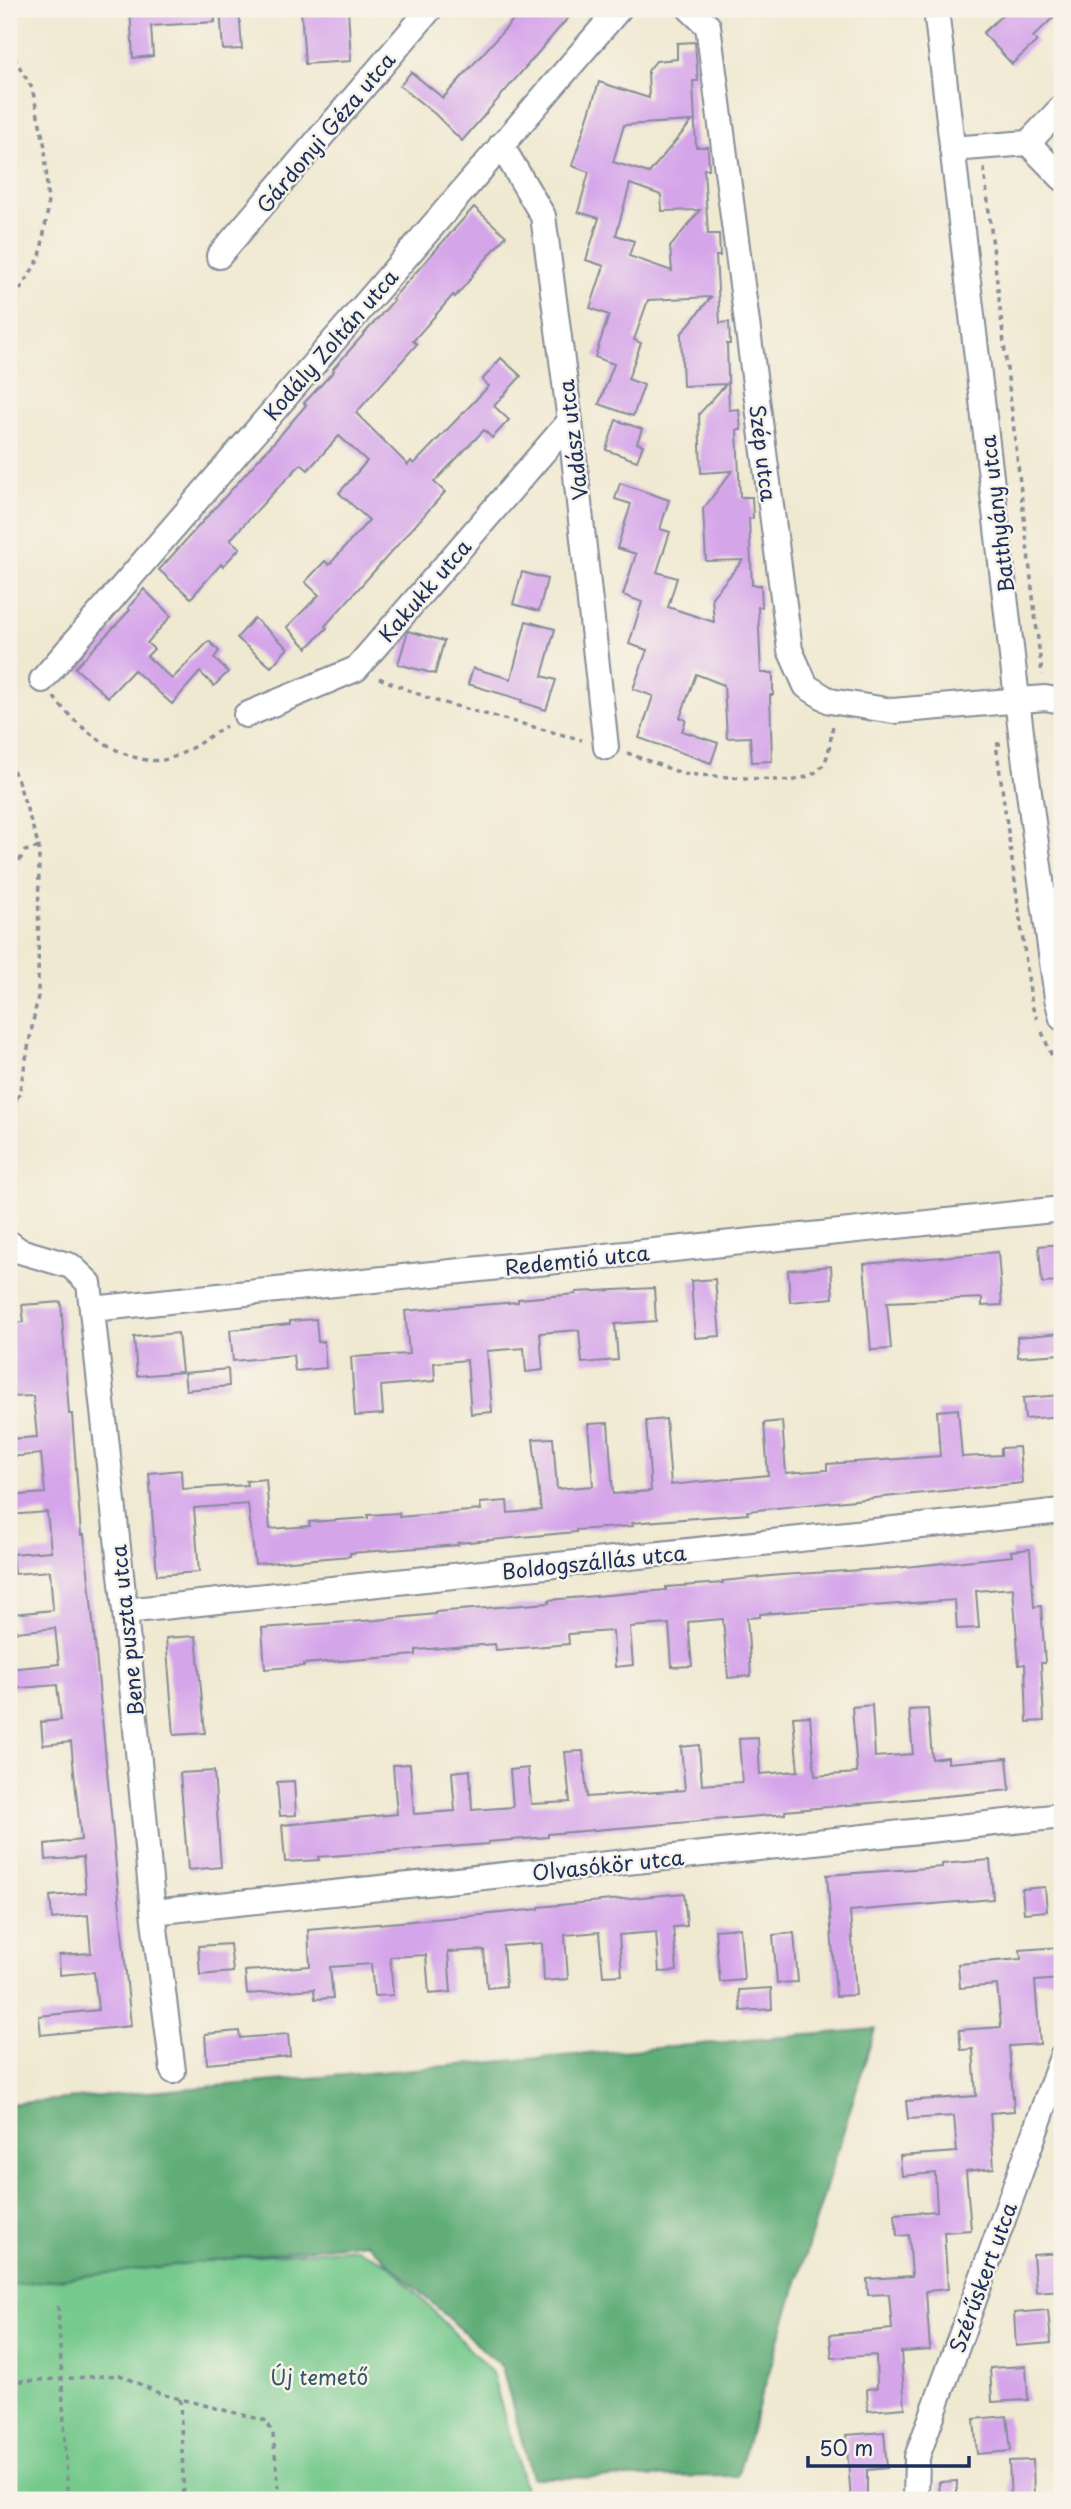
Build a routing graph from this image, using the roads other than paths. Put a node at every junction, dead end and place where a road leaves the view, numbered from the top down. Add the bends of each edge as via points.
1 (430, 9) edge
2 (618, 9) edge
3 (690, 9) edge
4 (936, 9) edge
5 (1062, 107) edge
6 (1028, 143) junction
7 (501, 145) junction
8 (952, 149) junction
9 (1062, 178) edge
10 (219, 256) dead end
11 (570, 421) junction
12 (42, 680) road end
13 (1062, 701) edge
14 (1018, 702) junction
15 (246, 715) road end
16 (606, 747) dead end
17 (1062, 1018) edge
18 (1062, 1209) edge
19 (9, 1243) edge
20 (92, 1309) junction
21 (1062, 1511) edge
22 (125, 1611) junction
23 (1062, 1816) edge
24 (153, 1912) junction
25 (1062, 2057) edge
26 (173, 2071) dead end
27 (916, 2500) edge

1 - 10 street, Gárdonyi Géza utca
2 - 7 street, Kodály Zoltán utca
3 - 14 street, Szép utca via 708,26 790,650 806,686 830,701 892,711
4 - 8 street, Batthyány utca
5 - 6 street
6 - 8 street
6 - 9 street
7 - 11 street, Vadász utca via 543,216
7 - 12 street, Kodály Zoltán utca
8 - 14 street, Batthyány utca
11 - 15 street, Kakukk utca via 356,669
11 - 16 street, Vadász utca
13 - 14 street, Szép utca
14 - 17 street, Batthyány utca
18 - 20 street, Redemtió utca
19 - 20 street, Bene puszta utca via 20,1251 71,1266 89,1283
20 - 22 street, Bene puszta utca
21 - 22 street, Boldogszállás utca
22 - 24 street, Bene puszta utca
23 - 24 street, Olvasókör utca
24 - 26 street, Bene puszta utca
25 - 27 street, Szérűskert utca via 917,2457

